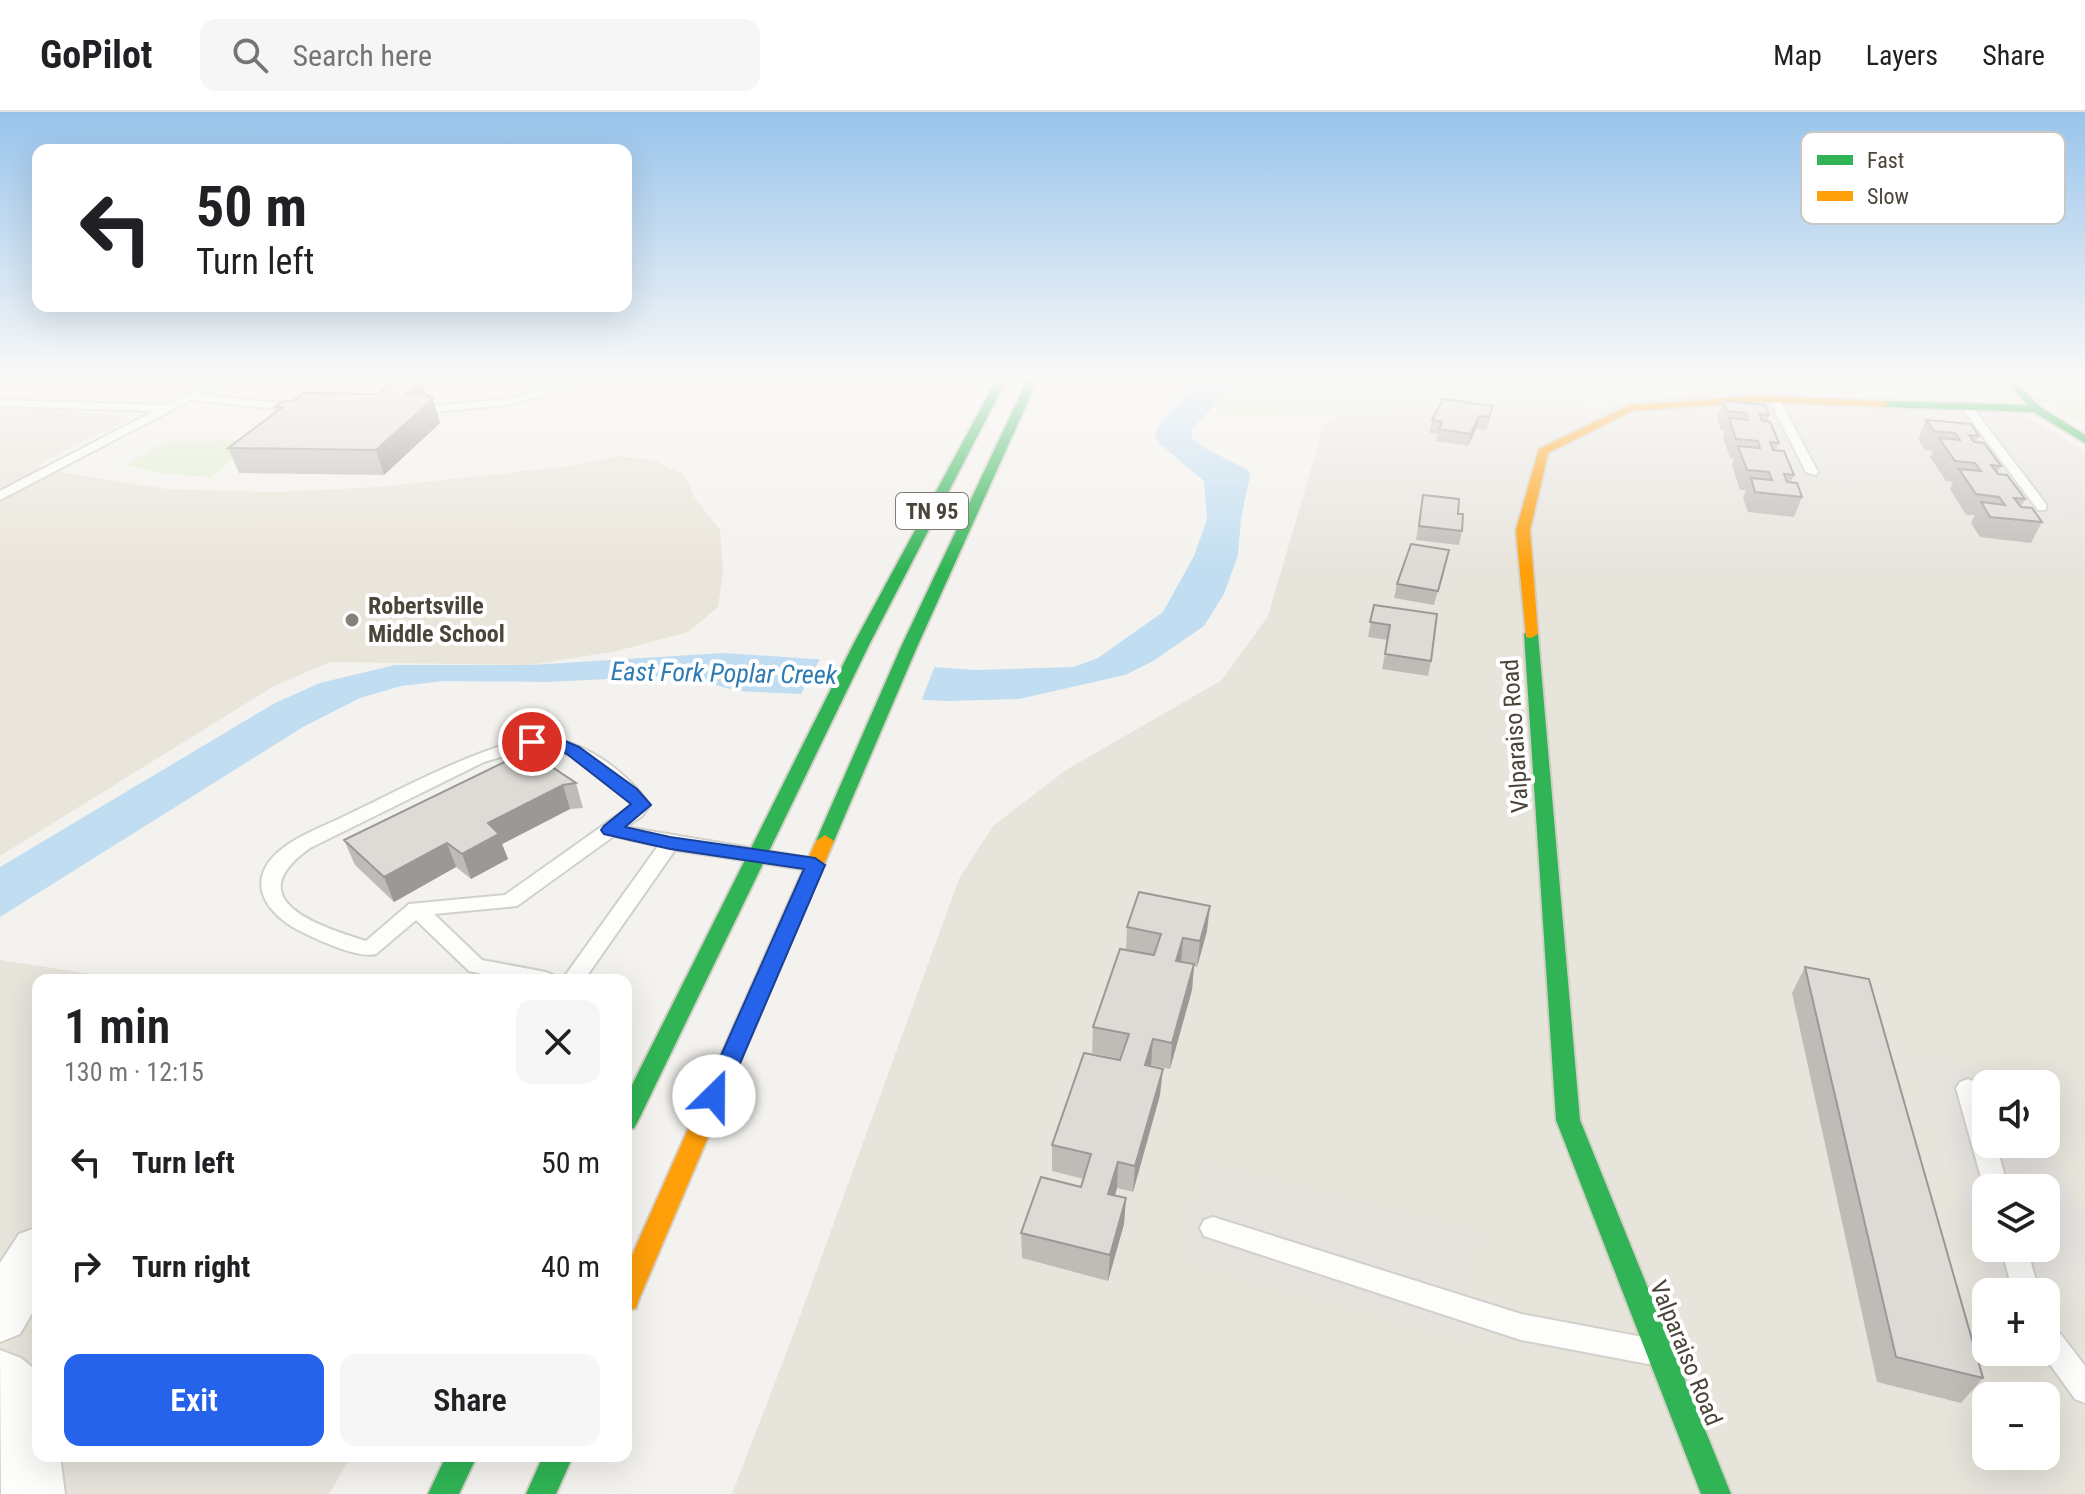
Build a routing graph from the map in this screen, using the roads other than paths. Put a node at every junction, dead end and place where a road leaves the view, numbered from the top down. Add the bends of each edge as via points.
1 (98, 443) edge
2 (966, 443) edge
3 (1004, 443) edge
4 (1558, 443) edge
5 (1797, 443) edge
6 (1994, 443) edge
7 (1021, 450) dead end
8 (1812, 472) dead end
9 (0, 496) edge
10 (2042, 507) dead end
11 (964, 530) junction
12 (611, 830) junction
13 (670, 843) junction
14 (757, 856) junction
15 (815, 865) junction
16 (416, 909) junction
17 (516, 974) edge
18 (577, 974) edge
19 (1968, 1088) dead end
20 (632, 1109) edge
21 (1992, 1174) edge
22 (1213, 1228) dead end
23 (32, 1261) edge
24 (632, 1285) edge
25 (0, 1315) edge
26 (1660, 1353) junction
27 (2060, 1356) edge
28 (0, 1379) edge
29 (2085, 1389) edge
30 (459, 1462) edge
31 (555, 1462) edge
32 (33, 1494) edge
33 (443, 1494) edge
34 (541, 1494) edge
35 (1716, 1494) edge

1 - 9 lane
2 - 14 main road, TN 95
3 - 11 main road, TN 95
4 - 26 main road, Valparaiso Road via 1543,451 1523,530 1568,1120
5 - 8 lane
6 - 10 lane
7 - 11 main road
11 - 15 main road, TN 95
12 - 13 lane
12 - 16 lane via 510,901
12 - 16 lane via 641,805 631,793 558,743 532,742 478,758 303,844 278,864 270,882 272,898 285,915 369,949
13 - 14 lane
13 - 18 lane
14 - 15 lane
14 - 20 main road
15 - 24 main road, TN 95
16 - 17 lane via 476,966
19 - 21 lane
22 - 26 lane via 1521,1327
23 - 25 street
26 - 35 main road, Valparaiso Road
27 - 29 lane
28 - 32 street via 21,1397
30 - 33 main road
31 - 34 main road

